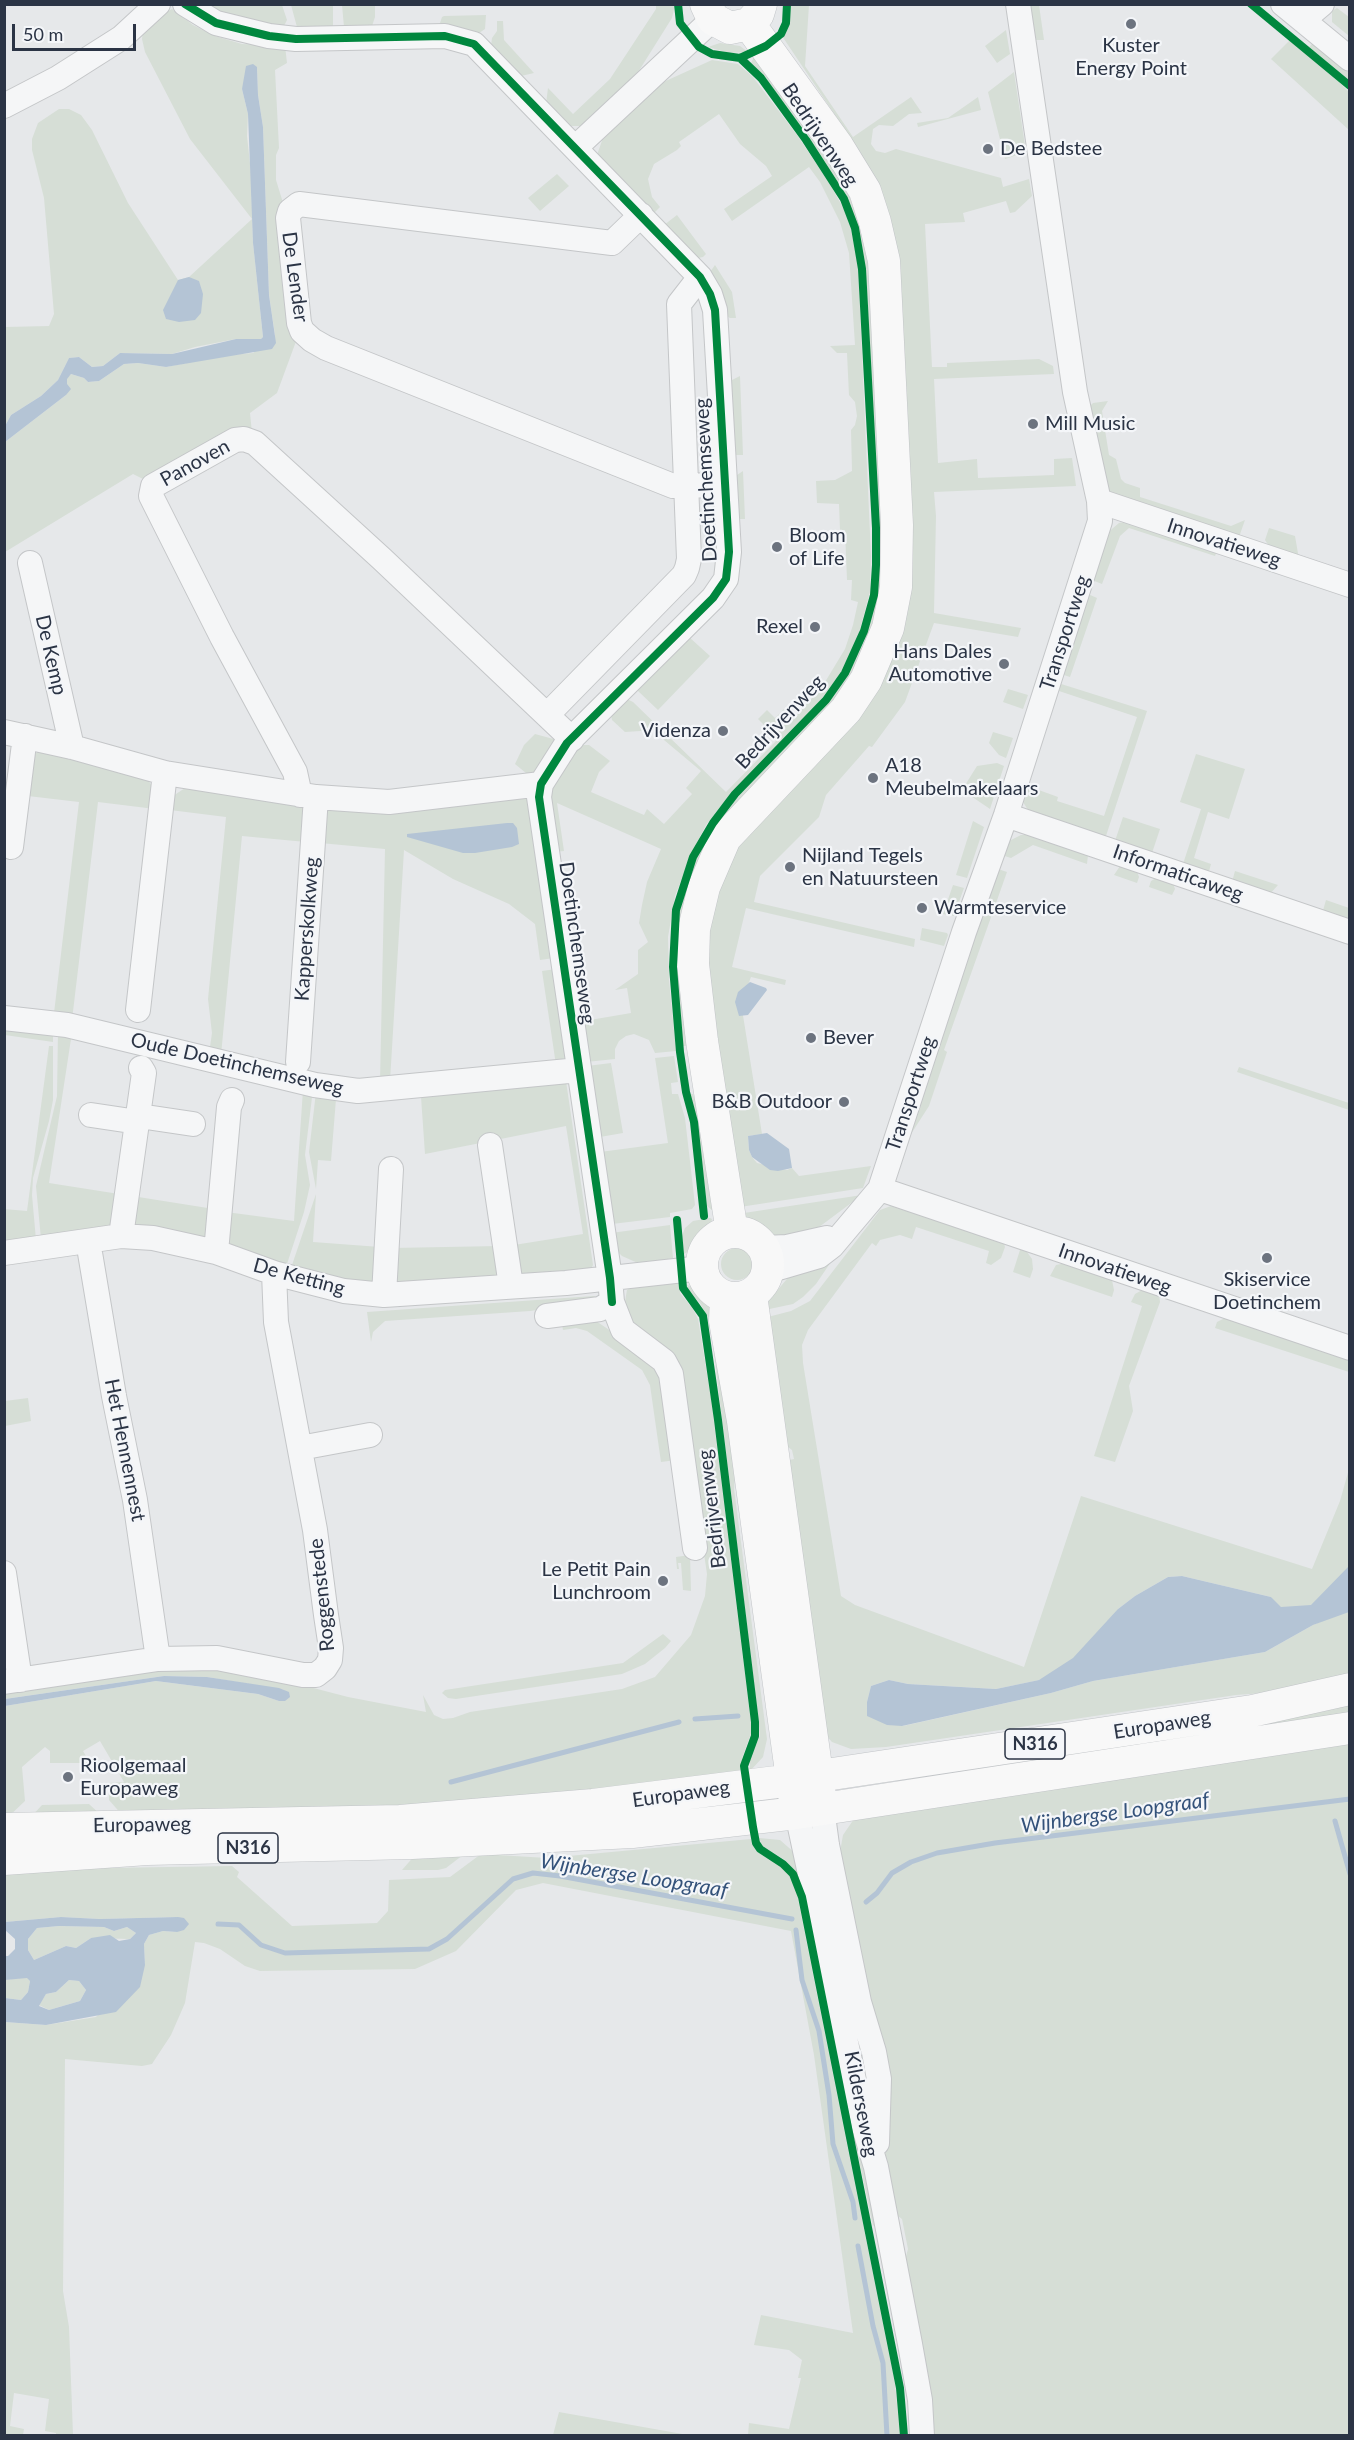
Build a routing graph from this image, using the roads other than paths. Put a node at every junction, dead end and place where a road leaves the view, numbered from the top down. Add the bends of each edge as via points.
1 (158, 4) edge
2 (185, 4) edge
3 (1018, 4) edge
4 (1283, 4) edge
5 (1322, 4) edge
6 (710, 12) edge
7 (755, 14) edge
8 (1303, 20) junction
9 (1350, 59) edge
10 (4, 106) edge
11 (574, 148) junction
12 (641, 215) junction
13 (700, 277) junction
14 (723, 485) junction
15 (685, 487) junction
16 (1099, 501) junction
17 (30, 563) dead end
18 (1350, 585) edge
19 (547, 716) junction
20 (15, 734) edge
21 (572, 739) junction
22 (72, 747) junction
23 (165, 773) junction
24 (541, 784) junction
25 (308, 796) junction
26 (1006, 815) junction
27 (11, 847) dead end
28 (1350, 932) edge
29 (138, 1010) dead end
30 (4, 1018) edge
31 (298, 1062) dead end
32 (141, 1068) dead end
33 (579, 1070) junction
34 (232, 1100) dead end
35 (91, 1115) dead end
36 (138, 1119) junction
37 (193, 1124) dead end
38 (490, 1145) dead end
39 (391, 1169) dead end
40 (880, 1189) junction
41 (732, 1232) junction
42 (121, 1236) junction
43 (88, 1241) junction
44 (216, 1252) junction
45 (4, 1253) edge
46 (702, 1268) junction
47 (274, 1273) junction
48 (610, 1278) junction
49 (752, 1278) junction
50 (512, 1286) junction
51 (384, 1294) junction
52 (612, 1302) junction
53 (582, 1312) junction
54 (547, 1317) dead end
55 (623, 1330) junction
56 (1350, 1348) edge
57 (370, 1435) dead end
58 (300, 1448) junction
59 (695, 1548) dead end
60 (4, 1573) edge
61 (158, 1659) junction
62 (12, 1681) edge
63 (1350, 1689) edge
64 (1350, 1728) edge
65 (805, 1778) junction
66 (809, 1810) junction
67 (4, 1829) edge
68 (4, 1859) edge
69 (922, 2436) edge

1 - 10 street via 121,38
2 - 11 street, Doetinchemseweg via 216,23 269,36 465,39 483,51
3 - 16 street, Transportweg via 1075,392
4 - 8 street
5 - 8 street
6 - 7 main road via 730,28
6 - 11 street
7 - 41 main road, Bedrijvenweg via 865,191 876,222 884,261 897,525 896,587 888,628 866,680 846,710 725,838 704,887 694,929 693,964
8 - 9 street
11 - 12 street, Doetinchemseweg
12 - 13 street, Doetinchemseweg
12 - 15 street, De Lender via 612,243 299,204 288,218 299,323 307,336 326,348 673,486
13 - 14 street, Doetinchemseweg via 715,310
13 - 15 street via 679,303
14 - 15 street, De Lender
14 - 21 street, Doetinchemseweg via 729,552 726,579 713,598
15 - 19 street via 689,560 684,575
16 - 18 street, Innovatieweg
16 - 26 street, Transportweg via 1096,537
17 - 22 street, De Kemp
19 - 21 street, Panoven
19 - 25 street, Panoven via 255,443 235,440 153,486 151,496
20 - 22 street
20 - 27 street
21 - 24 street, Doetinchemseweg
22 - 23 street
23 - 25 street
23 - 29 street
24 - 25 street via 389,802
24 - 33 street, Doetinchemseweg via 540,809
25 - 31 street, Kapperskolkweg
26 - 28 street, Informaticaweg
26 - 40 street, Transportweg
30 - 33 street, Oude Doetinchemseweg via 68,1025 315,1085 358,1091
32 - 36 street via 144,1073
33 - 48 street, Doetinchemseweg
34 - 44 street
35 - 36 street
36 - 37 street
36 - 42 street
38 - 50 street
39 - 51 street
40 - 49 street, Transportweg via 846,1232 819,1256
40 - 56 street, Innovatieweg
41 - 46 main road via 710,1244
41 - 49 main road via 751,1235
42 - 43 street, De Ketting
42 - 44 street, De Ketting via 153,1238
43 - 45 street, De Ketting
43 - 61 street, Het Hennennest via 135,1500
44 - 47 street, De Ketting
46 - 48 street
46 - 49 main road via 710,1286
47 - 51 street, De Ketting via 344,1291
47 - 58 street, Roggenstede via 276,1322
48 - 50 street, De Ketting
48 - 52 street, Doetinchemseweg
49 - 65 main road
50 - 51 street, De Ketting
52 - 53 street
52 - 55 street, Doetinchemseweg
53 - 54 street
53 - 55 street via 605,1317
55 - 59 street via 664,1361 670,1374
57 - 58 street
58 - 61 street, Roggenstede via 331,1648 325,1668 316,1675 303,1676 218,1658
60 - 62 street
61 - 62 street, Roggenstede
63 - 65 main road, Europaweg / N316 via 1252,1711
64 - 66 main road, Europaweg / N316
65 - 66 main road, Kilderseweg
65 - 67 main road, Europaweg / N316 via 593,1805 411,1821
66 - 68 main road, Europaweg / N316 via 632,1832
66 - 69 street, Kilderseweg via 827,1845 879,2079 876,2167 920,2400

